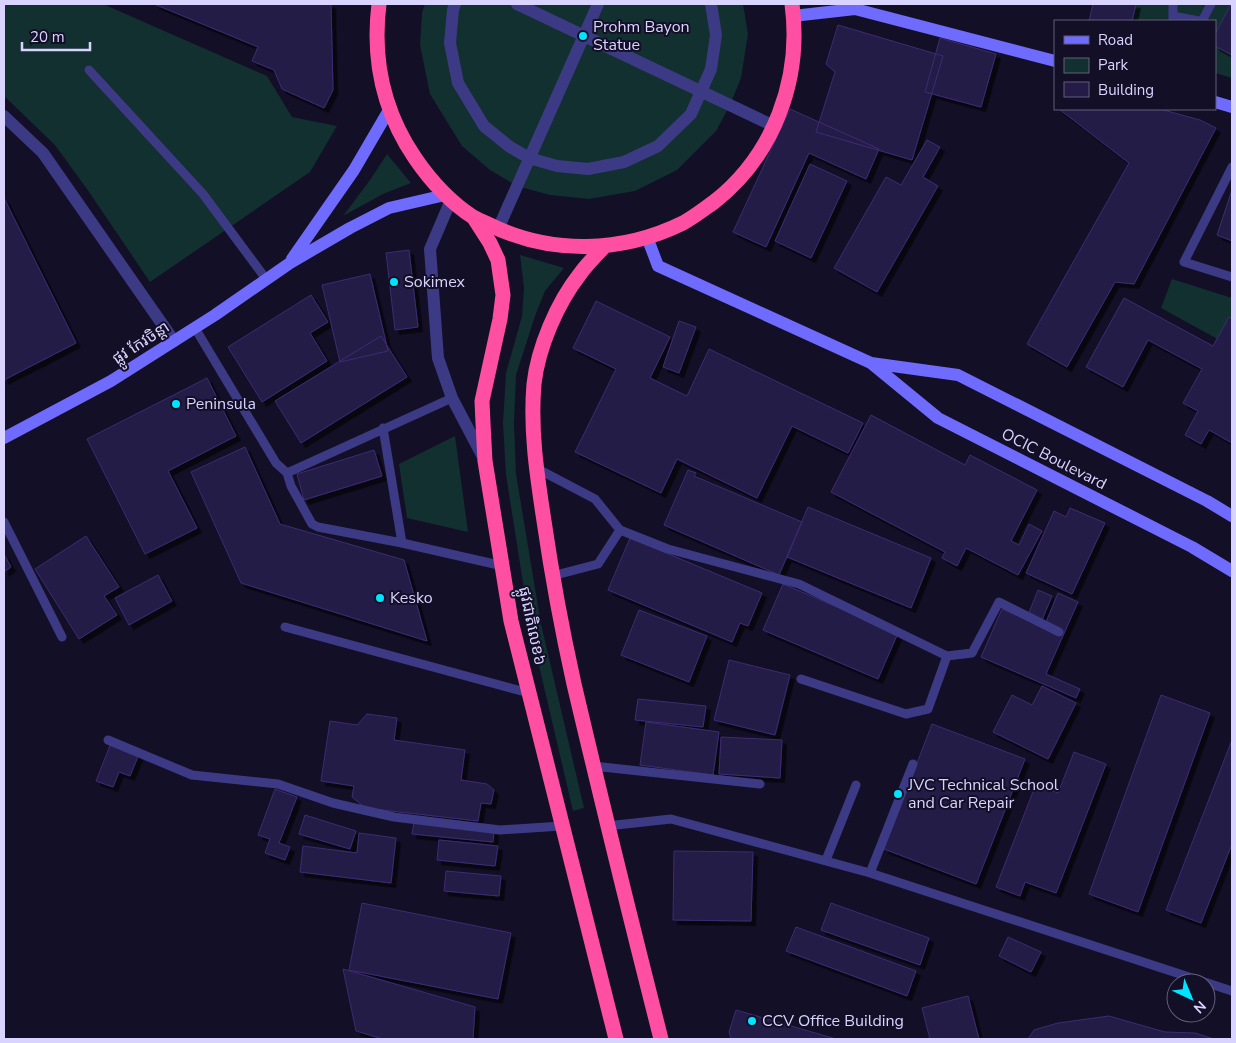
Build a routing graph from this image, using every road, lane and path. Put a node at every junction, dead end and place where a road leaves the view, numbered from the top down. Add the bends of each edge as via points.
1 (379, 4) edge
2 (455, 4) edge
3 (517, 4) edge
4 (598, 4) edge
5 (711, 4) edge
6 (1173, 4) edge
7 (1211, 4) edge
8 (793, 10) edge
9 (1173, 19) edge
10 (1186, 20) edge
11 (1201, 20) edge
12 (584, 36) junction
13 (1054, 61) edge
14 (88, 70) dead end
15 (702, 92) junction
16 (1216, 102) edge
17 (1232, 107) edge
18 (389, 110) junction
19 (4, 116) edge
20 (774, 126) junction
21 (530, 158) junction
22 (1232, 167) edge
23 (448, 197) junction
24 (474, 218) junction
25 (498, 229) junction
26 (647, 238) junction
27 (605, 246) junction
28 (290, 263) junction
29 (1232, 277) edge
30 (266, 279) junction
31 (195, 328) junction
32 (174, 341) junction
33 (871, 363) junction
34 (452, 398) junction
35 (383, 428) junction
36 (4, 438) edge
37 (485, 461) junction
38 (536, 468) junction
39 (287, 473) junction
40 (1232, 516) edge
41 (4, 522) edge
42 (620, 530) junction
43 (402, 542) junction
44 (503, 566) junction
45 (1232, 571) edge
46 (552, 576) junction
47 (285, 627) dead end
48 (1059, 632) dead end
49 (62, 637) dead end
50 (948, 656) junction
51 (801, 679) dead end
52 (529, 693) junction
53 (108, 740) dead end
54 (913, 764) dead end
55 (593, 766) junction
56 (760, 784) dead end
57 (856, 786) dead end
58 (562, 826) junction
59 (607, 826) junction
60 (826, 860) junction
61 (870, 873) junction
62 (1232, 991) edge
63 (616, 1039) edge
64 (661, 1039) edge

1 - 18 highway via 377,55
2 - 21 street via 450,43 458,83 484,126
3 - 12 street
4 - 12 street
5 - 15 street via 716,35
6 - 9 lane
7 - 11 lane
8 - 13 street via 855,9
8 - 20 highway via 793,64 786,96
9 - 10 lane
12 - 15 street
12 - 21 street
14 - 30 lane via 203,194
15 - 20 street
15 - 21 street via 691,114 658,146 624,162 588,169 557,166
16 - 17 street
18 - 23 highway via 403,140 425,172
18 - 28 street, ផ្លូវ កែវចិន្តា via 354,170
19 - 32 street via 43,153
20 - 26 highway via 752,163 723,195 684,222
21 - 25 street
22 - 29 lane via 1184,262
23 - 24 highway
23 - 28 street, ផ្លូវ កែវចិន្តា via 389,208
23 - 34 street via 430,249 438,358
24 - 25 highway
24 - 37 highway, ផ្លូវជាតិលេខ៦ via 498,260 503,295 482,401
25 - 27 highway via 546,244
26 - 27 highway
26 - 33 street, OCIC Boulevard via 658,266
27 - 38 highway, ផ្លូវជាតិលេខ៦ via 567,293 540,356 534,383
28 - 30 street, ផ្លូវ កែវចិន្តា
30 - 31 street, ផ្លូវ កែវចិន្តា
31 - 32 street, ផ្លូវ កែវចិន្តា
31 - 39 lane via 276,463
32 - 36 street, ផ្លូវ កែវចិន្តា via 111,381
33 - 40 street, OCIC Boulevard via 958,376
33 - 45 street, OCIC Boulevard via 938,418 1192,547
34 - 35 lane
34 - 37 street
35 - 39 lane
35 - 43 lane
37 - 44 highway, ផ្លូវជាតិលេខ៦
38 - 42 lane via 596,498
38 - 46 highway, ផ្លូវជាតិលេខ៦
39 - 43 lane via 312,524
41 - 49 lane
42 - 46 lane via 598,564
42 - 50 lane via 668,548 799,584
43 - 44 lane
44 - 52 highway, ផ្លូវជាតិលេខ៦ via 511,621
46 - 55 highway, ផ្លូវជាតិលេខ៦
47 - 52 lane
48 - 50 lane via 999,602 972,653
50 - 51 lane via 928,710 906,714
52 - 58 highway, ផ្លូវជាតិលេខ៦
53 - 58 lane via 192,775 278,784 334,803 394,817 500,830
54 - 61 lane
55 - 56 lane
55 - 59 highway, ផ្លូវជាតិលេខ៦
57 - 60 lane
58 - 63 highway, ផ្លូវជាតិលេខ៦
59 - 60 lane via 671,818
59 - 64 highway, ផ្លូវជាតិលេខ៦
60 - 61 lane
61 - 62 lane

